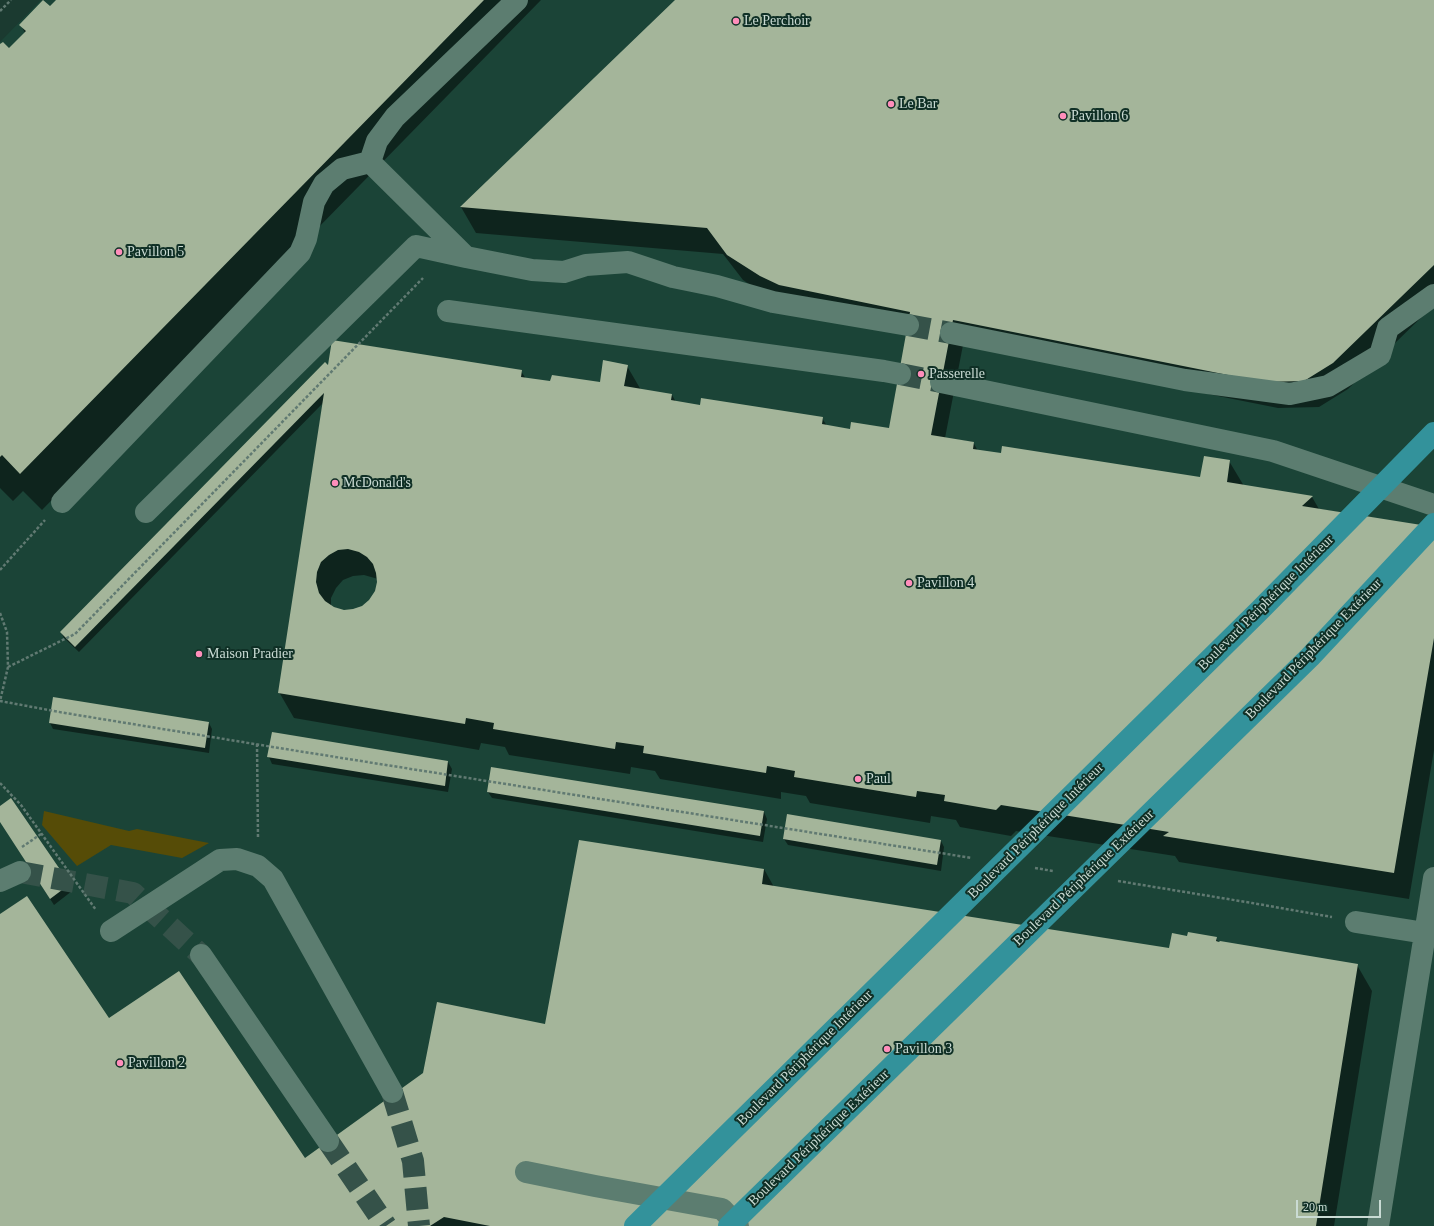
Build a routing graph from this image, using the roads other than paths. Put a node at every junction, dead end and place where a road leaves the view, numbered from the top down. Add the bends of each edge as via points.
1 (517, 0) edge
2 (370, 162) junction
3 (457, 255) junction
4 (1434, 295) edge
5 (448, 311) dead end
6 (908, 325) tunnel mouth
7 (951, 333) tunnel mouth
8 (900, 374) tunnel mouth
9 (941, 382) tunnel mouth
10 (1434, 434) edge
11 (62, 502) road end
12 (1434, 505) edge
13 (146, 512) dead end
14 (1434, 524) edge
15 (20, 872) tunnel mouth
16 (1434, 878) edge
17 (0, 881) edge
18 (1356, 922) road end
19 (111, 931) road end
20 (1425, 933) junction
21 (201, 955) tunnel mouth
22 (392, 1092) tunnel mouth
23 (328, 1141) tunnel mouth
24 (526, 1172) dead end
25 (635, 1226) edge
26 (729, 1226) edge
27 (738, 1226) edge
28 (1378, 1226) edge

1 - 2 street via 395,117 377,141
2 - 3 street
2 - 11 street via 342,169 324,184 314,202 306,239 300,253
3 - 6 street via 532,270 564,272 586,265 628,262 673,277 773,302
3 - 13 street via 416,246
4 - 7 street via 1388,328 1380,355 1328,386 1290,394 1185,380
5 - 8 street
9 - 12 street via 1273,451
10 - 25 highway, Boulevard Périphérique Intérieur via 1260,610
14 - 26 highway, Boulevard Périphérique Extérieur via 1310,657
15 - 17 street
16 - 20 street
18 - 20 street
19 - 22 street via 220,860 237,859 258,866 273,879
20 - 28 street
21 - 23 street
24 - 27 street via 722,1209

